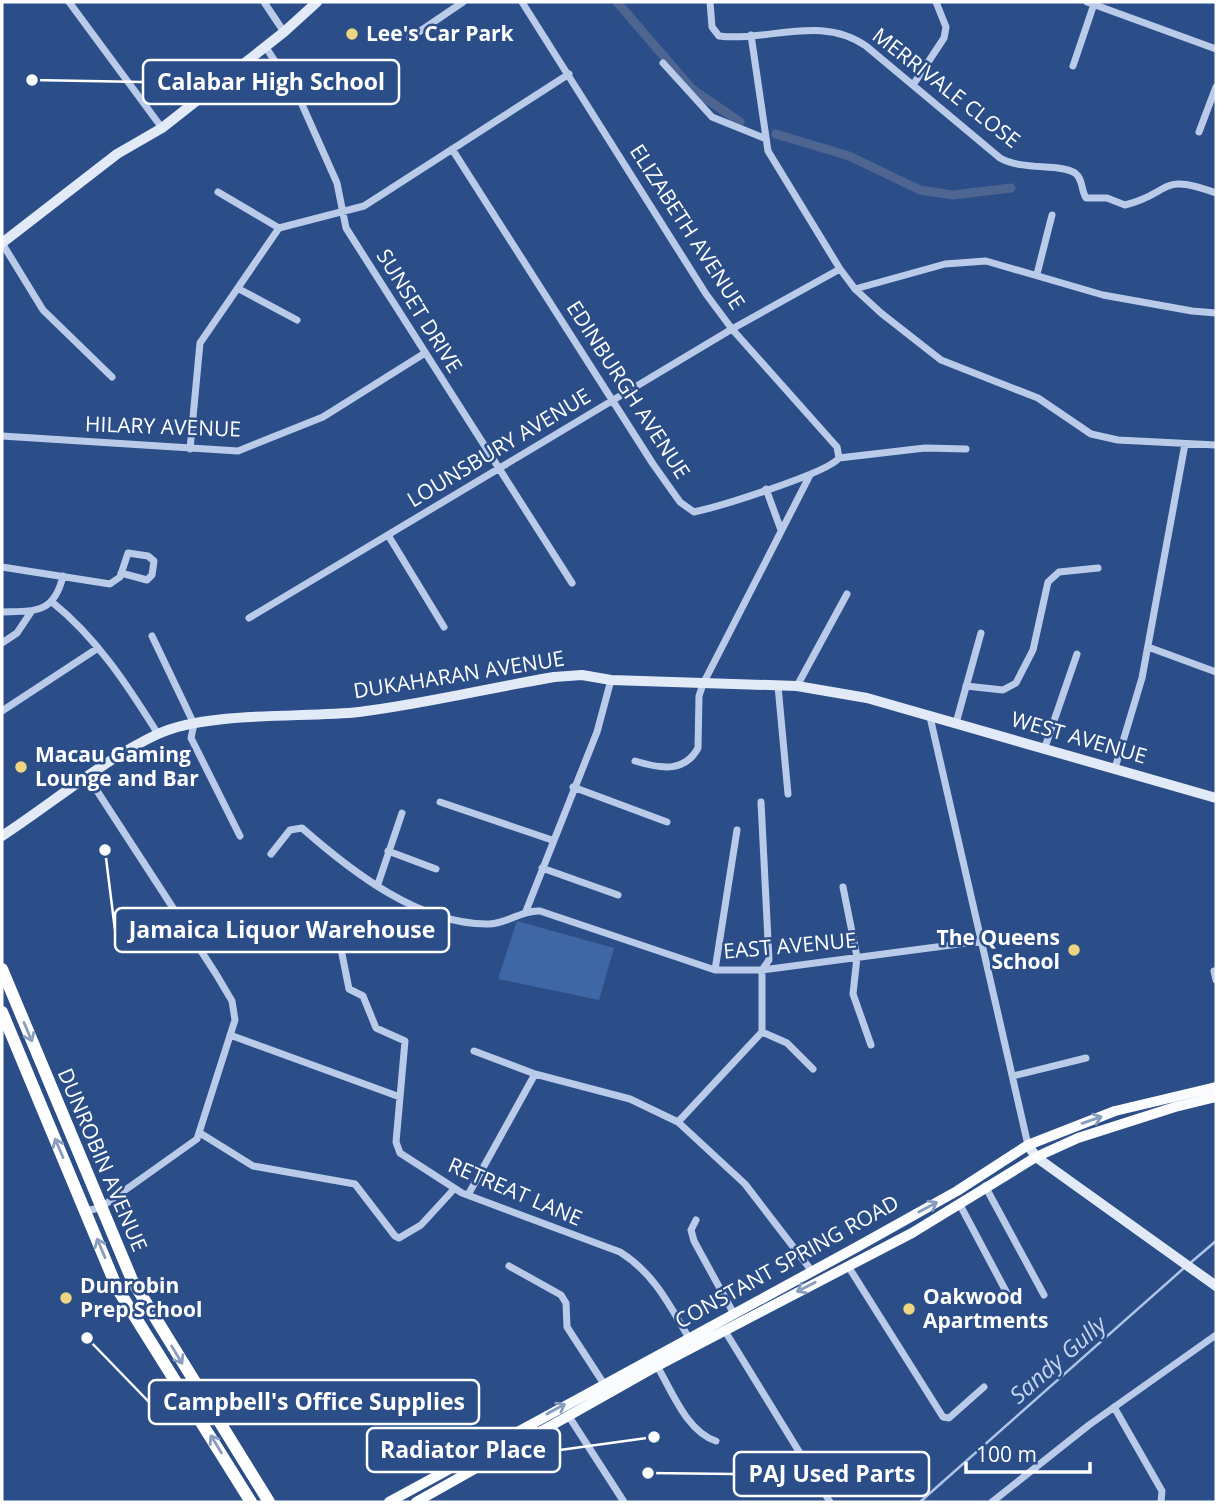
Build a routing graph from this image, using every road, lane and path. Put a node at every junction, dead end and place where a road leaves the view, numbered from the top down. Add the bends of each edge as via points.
1 (69, 2) edge
2 (264, 2) edge
3 (317, 2) edge
4 (463, 2) edge
5 (522, 2) edge
6 (710, 2) edge
7 (936, 2) edge
8 (1091, 3) edge
9 (284, 32) junction
10 (751, 35) junction
11 (410, 38) dead end
12 (265, 47) junction
13 (1216, 49) edge
14 (663, 63) dead end
15 (1073, 66) dead end
16 (569, 74) junction
17 (913, 85) junction
18 (1216, 87) edge
19 (162, 128) junction
20 (1199, 132) dead end
21 (764, 138) junction
22 (452, 149) junction
23 (218, 192) dead end
24 (1216, 193) edge
25 (341, 214) junction
26 (1052, 215) dead end
27 (279, 228) junction
28 (2, 243) edge
29 (840, 269) junction
30 (1037, 274) junction
31 (239, 289) junction
32 (855, 289) junction
33 (1216, 313) edge
34 (297, 320) dead end
35 (732, 328) junction
36 (425, 353) junction
37 (112, 377) dead end
38 (613, 400) junction
39 (2, 436) edge
40 (1185, 444) junction
41 (1216, 445) edge
42 (190, 449) junction
43 (966, 449) dead end
44 (839, 458) junction
45 (498, 469) junction
46 (810, 474) junction
47 (766, 489) junction
48 (781, 530) junction
49 (388, 535) junction
50 (2, 567) edge
51 (1098, 568) dead end
52 (121, 573) junction
53 (63, 576) junction
54 (572, 583) dead end
55 (847, 594) dead end
56 (52, 602) junction
57 (2, 612) edge
58 (31, 612) junction
59 (249, 618) dead end
60 (444, 627) dead end
61 (981, 633) dead end
62 (152, 636) dead end
63 (2, 643) edge
64 (1148, 647) junction
65 (99, 648) junction
66 (1077, 654) dead end
67 (1216, 672) edge
68 (611, 680) junction
69 (703, 684) junction
70 (778, 686) junction
71 (797, 686) junction
72 (966, 686) junction
73 (2, 711) edge
74 (930, 717) junction
75 (956, 723) junction
76 (194, 724) junction
77 (158, 734) junction
78 (1045, 747) junction
79 (635, 761) dead end
80 (1115, 768) junction
81 (88, 777) junction
82 (573, 787) junction
83 (788, 794) dead end
84 (1216, 798) edge
85 (440, 802) dead end
86 (761, 802) dead end
87 (402, 813) dead end
88 (667, 822) dead end
89 (737, 831) dead end
90 (2, 836) edge
91 (240, 836) dead end
92 (552, 840) junction
93 (388, 851) junction
94 (271, 854) dead end
95 (542, 868) junction
96 (436, 869) dead end
97 (378, 884) junction
98 (843, 887) dead end
99 (618, 895) dead end
100 (526, 911) junction
101 (326, 934) dead end
102 (982, 941) junction
103 (857, 957) junction
104 (2, 969) edge
105 (715, 970) junction
106 (762, 970) junction
107 (1214, 971) dead end
108 (1216, 980) edge
109 (2, 1012) edge
110 (762, 1032) junction
111 (230, 1035) junction
112 (871, 1045) dead end
113 (474, 1051) dead end
114 (1086, 1058) dead end
115 (813, 1069) dead end
116 (535, 1074) junction
117 (1013, 1076) junction
118 (1216, 1087) edge
119 (400, 1097) junction
120 (1216, 1097) edge
121 (678, 1122) junction
122 (200, 1133) junction
123 (1028, 1145) junction
124 (1037, 1157) junction
125 (985, 1186) junction
126 (454, 1189) junction
127 (468, 1195) junction
128 (959, 1203) junction
129 (100, 1208) junction
130 (85, 1211) junction
131 (696, 1220) dead end
132 (509, 1266) dead end
133 (849, 1266) junction
134 (811, 1270) junction
135 (1216, 1286) edge
136 (1044, 1295) dead end
137 (1009, 1297) dead end
138 (734, 1314) junction
139 (725, 1331) junction
140 (1216, 1335) edge
141 (689, 1338) junction
142 (657, 1366) junction
143 (604, 1384) junction
144 (984, 1387) dead end
145 (1114, 1407) junction
146 (568, 1415) junction
147 (716, 1441) dead end
148 (251, 1502) edge
149 (269, 1502) edge
150 (389, 1502) edge
151 (416, 1502) edge
152 (624, 1502) edge
153 (830, 1502) edge
154 (992, 1502) edge
155 (1161, 1502) edge

1 - 19 street
2 - 9 street
3 - 9 street
4 - 11 street
5 - 16 street, ELIZABETH AVENUE
6 - 10 street, MERRIVALE CLOSE via 715,33
7 - 17 street via 946,27 944,38
8 - 13 street
8 - 15 street
9 - 12 street
10 - 17 street, MERRIVALE CLOSE via 819,30 845,33
10 - 21 street
12 - 19 street
12 - 25 street, SUNSET DRIVE via 300,100 337,183
14 - 21 street via 712,117
16 - 22 street
16 - 35 street, ELIZABETH AVENUE via 706,294
17 - 24 street, MERRIVALE CLOSE via 1009,163 1076,174 1088,198 1107,198 1125,205 1182,182
18 - 20 street
19 - 28 street via 117,155
21 - 29 street
22 - 25 street via 364,206
22 - 38 street, EDINBURGH AVENUE
23 - 27 street
25 - 27 street
25 - 36 street, SUNSET DRIVE
26 - 30 street
27 - 31 street
28 - 37 street via 43,310
29 - 32 street
29 - 35 street, LOUNSBURY AVENUE
30 - 32 street via 986,261 945,264
30 - 33 street via 1103,295
31 - 34 street
31 - 42 street via 200,343
32 - 40 street via 941,360 1038,398 1091,434
35 - 38 street, LOUNSBURY AVENUE
35 - 44 street, ELIZABETH AVENUE via 831,440
36 - 42 street, HILARY AVENUE via 323,416 281,436 238,451
36 - 45 street, SUNSET DRIVE
38 - 45 street, LOUNSBURY AVENUE
38 - 47 street, EDINBURGH AVENUE via 680,502 694,512
39 - 42 street, HILARY AVENUE
40 - 41 street
40 - 64 street
43 - 44 street, EDINBURGH AVENUE via 925,448
44 - 46 street, EDINBURGH AVENUE
45 - 49 street, LOUNSBURY AVENUE
45 - 54 street, SUNSET DRIVE
46 - 47 street, EDINBURGH AVENUE
46 - 48 street
47 - 48 street
48 - 69 street
49 - 59 street, LOUNSBURY AVENUE
49 - 60 street
50 - 53 street
51 - 72 street via 1059,572 1048,582 1032,650 1016,683 1003,691
52 - 52 street via 147,580 154,561 128,553
52 - 53 street via 110,584
53 - 56 street
55 - 71 street
56 - 58 street
56 - 65 street
57 - 58 street
58 - 63 street via 17,633
61 - 72 street
62 - 76 street
64 - 67 street
64 - 80 street
65 - 73 street
65 - 77 street
66 - 78 street
68 - 69 street, DUKAHARAN AVENUE
68 - 76 street, DUKAHARAN AVENUE via 554,677 359,712
68 - 82 street via 597,732
69 - 70 street, DUKAHARAN AVENUE
69 - 79 street via 695,754 669,768
70 - 71 street, DUKAHARAN AVENUE
70 - 83 street
71 - 74 street, DUKAHARAN AVENUE via 867,698
72 - 75 street
74 - 75 street, WEST AVENUE
74 - 102 street
75 - 78 street, WEST AVENUE
76 - 77 street, DUKAHARAN AVENUE
76 - 91 street via 191,738
77 - 81 street, DUKAHARAN AVENUE
78 - 80 street, WEST AVENUE
80 - 84 street, WEST AVENUE
81 - 90 street, DUKAHARAN AVENUE
81 - 111 street via 232,1001 235,1020
82 - 88 street
82 - 92 street
85 - 92 street
86 - 106 street via 769,960
87 - 93 street
89 - 105 street
92 - 95 street
93 - 96 street
93 - 97 street
94 - 97 street via 290,830 302,828
95 - 99 street
95 - 100 street
97 - 100 street via 420,909 458,922 492,924
98 - 103 street
100 - 105 street, EAST AVENUE via 540,911
101 - 119 street via 340,944 349,989 363,996 376,1028 405,1041
102 - 103 street, EAST AVENUE
102 - 117 street
103 - 106 street, EAST AVENUE
103 - 112 street via 853,994
104 -> 129 highway, DUNROBIN AVENUE
105 - 106 street, EAST AVENUE
106 - 110 street
107 - 108 street
130 -> 109 highway, DUNROBIN AVENUE
110 - 115 street via 787,1043
110 - 121 street
111 - 119 street
111 - 122 street
113 - 116 street
114 - 117 street
116 - 121 street via 630,1099
116 - 127 street
117 - 123 street
123 -> 118 main road, CONSTANT SPRING ROAD via 1115,1111
119 - 126 street, RETREAT LANE via 397,1148
120 - 124 main road, CONSTANT SPRING ROAD via 1078,1138
121 - 134 street via 745,1184
122 - 126 street via 253,1166 355,1184 399,1238 421,1225
122 - 129 street via 193,1144
123 - 124 street
134 -> 123 main road, CONSTANT SPRING ROAD via 957,1191
124 - 125 main road, CONSTANT SPRING ROAD
124 - 135 street
125 - 128 main road, CONSTANT SPRING ROAD
125 - 136 street
126 - 127 street, RETREAT LANE
127 - 141 street, RETREAT LANE via 633,1260 660,1290
128 - 133 main road, CONSTANT SPRING ROAD
128 - 137 street
129 - 130 street
129 -> 149 highway, DUNROBIN AVENUE via 132,1280
148 -> 130 highway, DUNROBIN AVENUE via 117,1288
131 - 138 street via 691,1230 694,1241
132 - 143 street via 561,1295 567,1327
133 -> 139 main road, CONSTANT SPRING ROAD
133 - 144 street via 943,1417 949,1418
134 - 138 main road, CONSTANT SPRING ROAD
138 - 141 main road, CONSTANT SPRING ROAD
139 - 142 main road, CONSTANT SPRING ROAD
139 - 153 street
140 - 145 street
141 - 143 main road, CONSTANT SPRING ROAD
142 - 146 main road, CONSTANT SPRING ROAD
142 - 147 street via 694,1426
150 -> 143 main road, CONSTANT SPRING ROAD
145 - 154 street
145 - 155 street via 1162,1491
146 - 151 main road, CONSTANT SPRING ROAD
146 - 152 street

